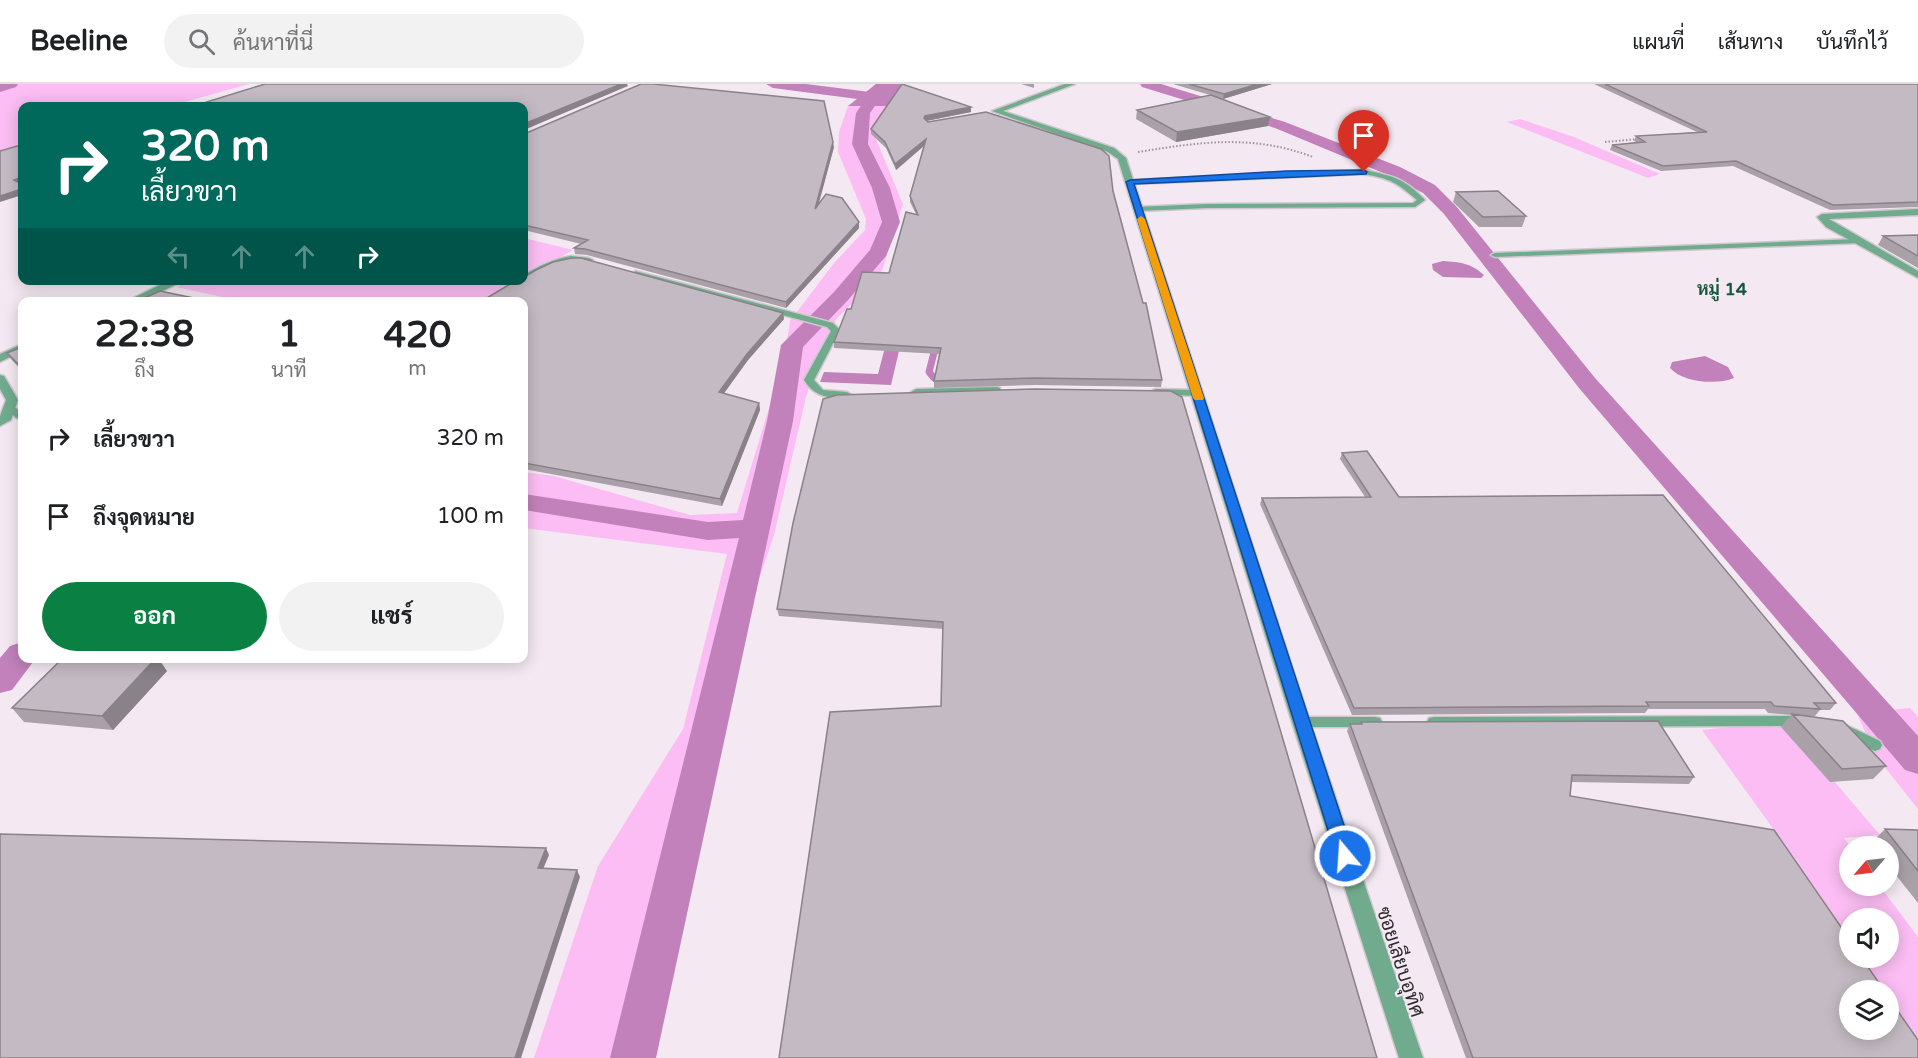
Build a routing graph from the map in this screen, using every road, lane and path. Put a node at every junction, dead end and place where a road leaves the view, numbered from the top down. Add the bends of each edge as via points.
1 (1072, 84) edge
2 (1649, 138) edge
3 (1605, 142) dead end
4 (1119, 155) junction
5 (1348, 172) junction
6 (1130, 182) junction
7 (1138, 209) junction
8 (1918, 212) edge
9 (1857, 241) junction
10 (1495, 255) dead end
11 (594, 262) edge
12 (628, 271) edge
13 (528, 275) edge
14 (1918, 275) edge
15 (169, 285) edge
16 (141, 297) edge
17 (18, 349) edge
18 (0, 359) edge
19 (0, 379) edge
20 (1003, 390) edge
21 (1147, 391) edge
22 (905, 393) edge
23 (1197, 393) junction
24 (861, 395) edge
25 (11, 408) junction
26 (18, 414) edge
27 (0, 422) edge
28 (1301, 722) junction
29 (1384, 722) edge
30 (1420, 722) edge
31 (1875, 745) dead end
32 (1411, 1058) edge

1 - 4 street via 993,112
2 - 3 path
4 - 5 path via 1223,140 1252,140 1302,152
4 - 6 street, ซอยเลียบอุทิศ
5 - 6 lane
5 - 7 lane via 1389,177 1421,200 1415,205
6 - 7 street, ซอยเลียบอุทิศ
7 - 23 street, ซอยเลียบอุทิศ
8 - 9 street via 1822,217
9 - 10 lane
9 - 14 street
11 - 13 lane via 563,258
12 - 24 lane via 827,324 836,330 809,380 813,388 827,396
15 - 16 street
17 - 18 street
19 - 25 street via 9,392
20 - 22 lane
21 - 23 lane
23 - 28 street, ซอยเลียบอุทิศ
25 - 26 lane
25 - 27 street
28 - 29 lane
28 - 32 street, ซอยเลียบอุทิศ
30 - 31 lane via 1787,720 1847,729

